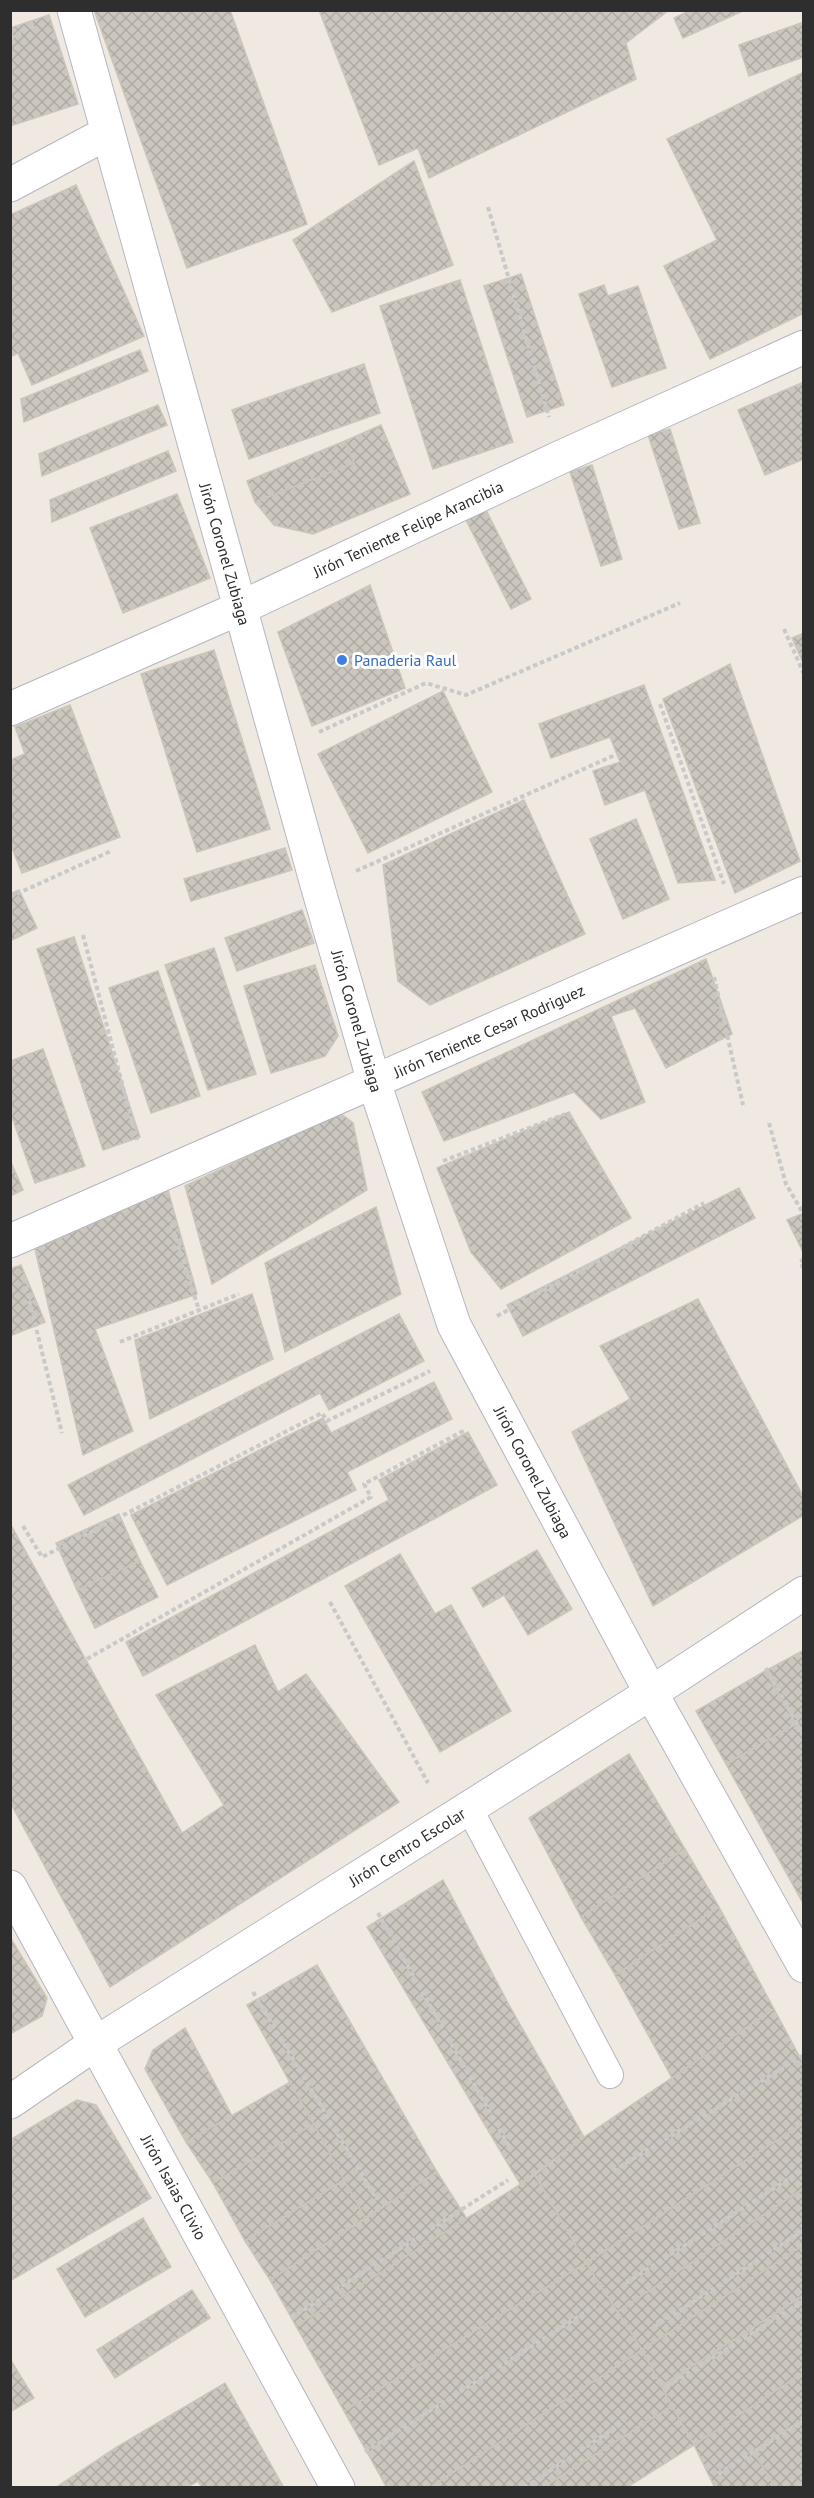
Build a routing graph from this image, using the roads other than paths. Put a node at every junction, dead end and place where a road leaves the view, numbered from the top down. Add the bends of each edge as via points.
1 (74, 10) edge
2 (107, 133) junction
3 (10, 185) edge
4 (804, 347) edge
5 (240, 608) junction
6 (10, 709) edge
7 (804, 894) edge
8 (374, 1082) junction
9 (12, 1241) edge
10 (804, 1593) edge
11 (651, 1693) junction
12 (458, 1815) junction
13 (10, 1887) edge
14 (804, 1966) edge
15 (96, 2043) junction
16 (610, 2075) dead end
17 (10, 2102) edge
18 (334, 2481) edge

1 - 2 street, Jirón Coronel Zubiaga
2 - 3 street
2 - 5 street, Jirón Coronel Zubiaga
4 - 5 street, Jirón Teniente Felipe Arancibia
5 - 6 street, Jirón Teniente Felipe Arancibia
5 - 8 street, Jirón Coronel Zubiaga
7 - 8 street, Jirón Teniente Cesar Rodriguez
8 - 9 street, Jirón Teniente Cesar Rodriguez
8 - 11 street, Jirón Coronel Zubiaga via 454,1325
10 - 11 street, Jirón Centro Escolar
11 - 12 street, Jirón Centro Escolar
11 - 14 street, Jirón Coronel Zubiaga
12 - 15 street, Jirón Centro Escolar
12 - 16 lane
13 - 15 street, Jirón Isaias Clivio
15 - 17 street, Jirón Centro Escolar
15 - 18 street, Jirón Isaias Clivio

